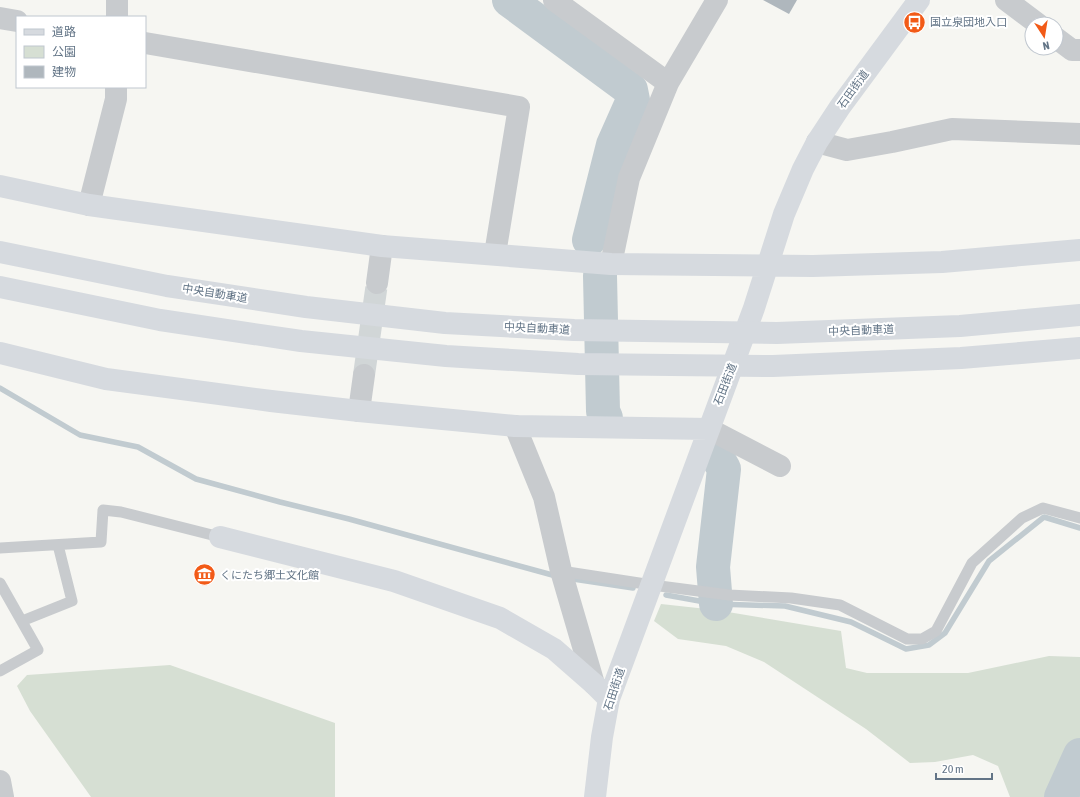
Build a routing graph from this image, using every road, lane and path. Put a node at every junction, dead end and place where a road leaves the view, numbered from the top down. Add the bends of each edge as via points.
1 (117, 0) edge
2 (554, 0) edge
3 (717, 0) edge
4 (919, 0) edge
5 (117, 16) edge
6 (0, 18) edge
7 (16, 21) edge
8 (146, 43) edge
9 (1064, 44) edge
10 (1080, 50) edge
11 (668, 83) junction
12 (116, 88) edge
13 (1080, 134) edge
14 (817, 142) junction
15 (0, 186) edge
16 (90, 205) junction
17 (382, 246) junction
18 (1080, 250) edge
19 (0, 252) edge
20 (495, 254) junction
21 (611, 264) junction
22 (767, 266) junction
23 (377, 283) tunnel mouth
24 (0, 287) edge
25 (1080, 315) edge
26 (1080, 348) edge
27 (0, 353) edge
28 (364, 375) tunnel mouth
29 (359, 411) junction
30 (515, 426) junction
31 (709, 429) junction
32 (780, 466) dead end
33 (1080, 518) edge
34 (220, 537) joint
35 (58, 545) junction
36 (0, 548) edge
37 (561, 571) junction
38 (0, 583) edge
39 (652, 585) junction
40 (22, 621) junction
41 (0, 671) edge
42 (594, 684) junction
43 (609, 699) junction
44 (0, 781) edge
45 (3, 797) edge
46 (595, 797) edge

1 - 5 street
2 - 11 street
3 - 11 street
4 - 14 main road, 石田街道 via 840,106
6 - 7 street
8 - 20 street via 519,107
9 - 10 street via 1072,50
11 - 21 street via 629,178
12 - 16 street via 116,99
13 - 14 street via 952,129 847,150
14 - 22 main road, 石田街道 via 784,214
15 - 16 main road
16 - 17 main road
17 - 20 main road
17 - 23 street
18 - 22 main road via 942,262
19 - 25 main road, 中央自動車道 via 167,286 306,307 445,322 574,330 777,333 960,326
20 - 21 main road
21 - 22 main road
22 - 31 main road, 石田街道
24 - 26 main road via 160,320 301,341 446,356 578,364 773,366 961,358
27 - 29 main road via 106,379
28 - 29 street
29 - 30 main road
30 - 31 main road
30 - 37 street via 544,497
31 - 32 street
31 - 39 main road, 石田街道
33 - 39 lane via 1043,508 1022,518 972,564 936,631 922,639 907,639 840,605
34 - 35 lane via 121,512 103,510 101,542
34 - 42 main road via 394,581 500,618 554,649
35 - 36 lane
35 - 40 lane via 72,601
37 - 39 lane
37 - 42 street
38 - 40 lane
39 - 43 main road, 石田街道
40 - 41 lane via 38,650
42 - 43 main road
43 - 46 main road, 石田街道
44 - 45 street

